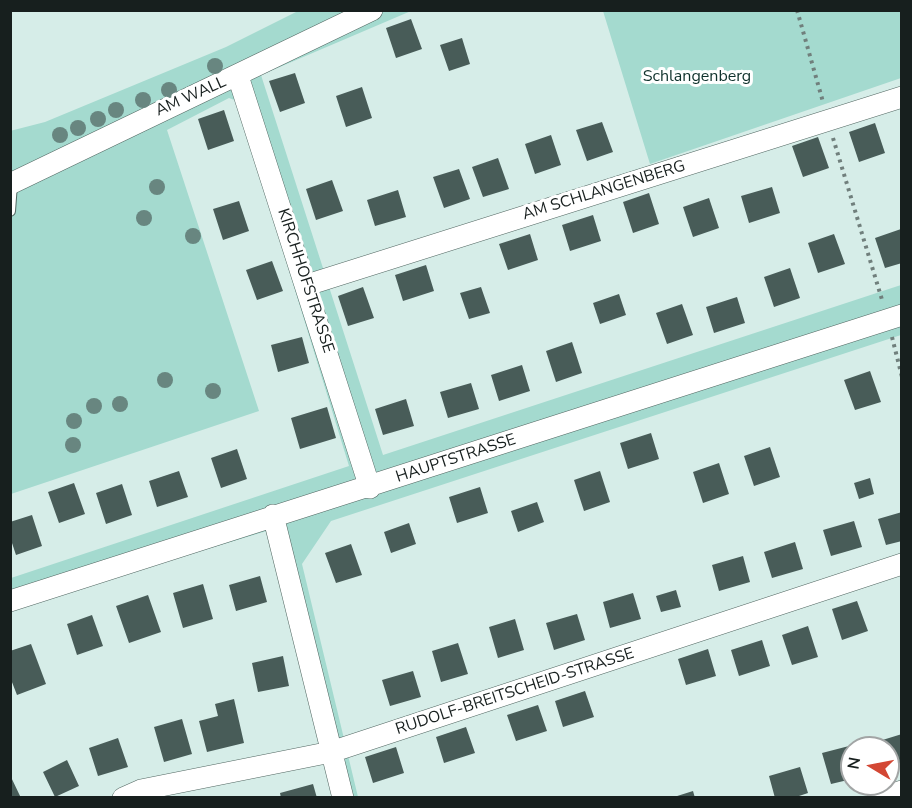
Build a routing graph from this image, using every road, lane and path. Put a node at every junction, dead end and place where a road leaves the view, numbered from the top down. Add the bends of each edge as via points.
1 (372, 10) edge
2 (797, 10) edge
3 (238, 76) junction
4 (902, 96) edge
5 (828, 121) junction
6 (11, 184) edge
7 (10, 210) edge
8 (307, 285) junction
9 (895, 317) edge
10 (902, 377) edge
11 (370, 488) junction
12 (273, 515) junction
13 (902, 564) edge
14 (10, 601) edge
15 (331, 752) junction
16 (902, 791) edge
17 (123, 798) edge
18 (343, 798) edge
19 (880, 798) edge

1 - 3 street, AM WALL
2 - 5 path
3 - 6 street, AM WALL
3 - 8 street, KIRCHHOFSTRASSE
4 - 5 street, AM SCHLANGENBERG
5 - 8 street, AM SCHLANGENBERG
5 - 9 path
6 - 7 lane
8 - 11 street, KIRCHHOFSTRASSE
9 - 10 path
9 - 11 street, HAUPTSTRASSE
11 - 12 street, HAUPTSTRASSE
12 - 14 street, HAUPTSTRASSE
12 - 15 street
13 - 15 street, RUDOLF-BREITSCHEID-STRASSE
15 - 17 street, RUDOLF-BREITSCHEID-STRASSE via 141,789
15 - 18 street
16 - 19 street

